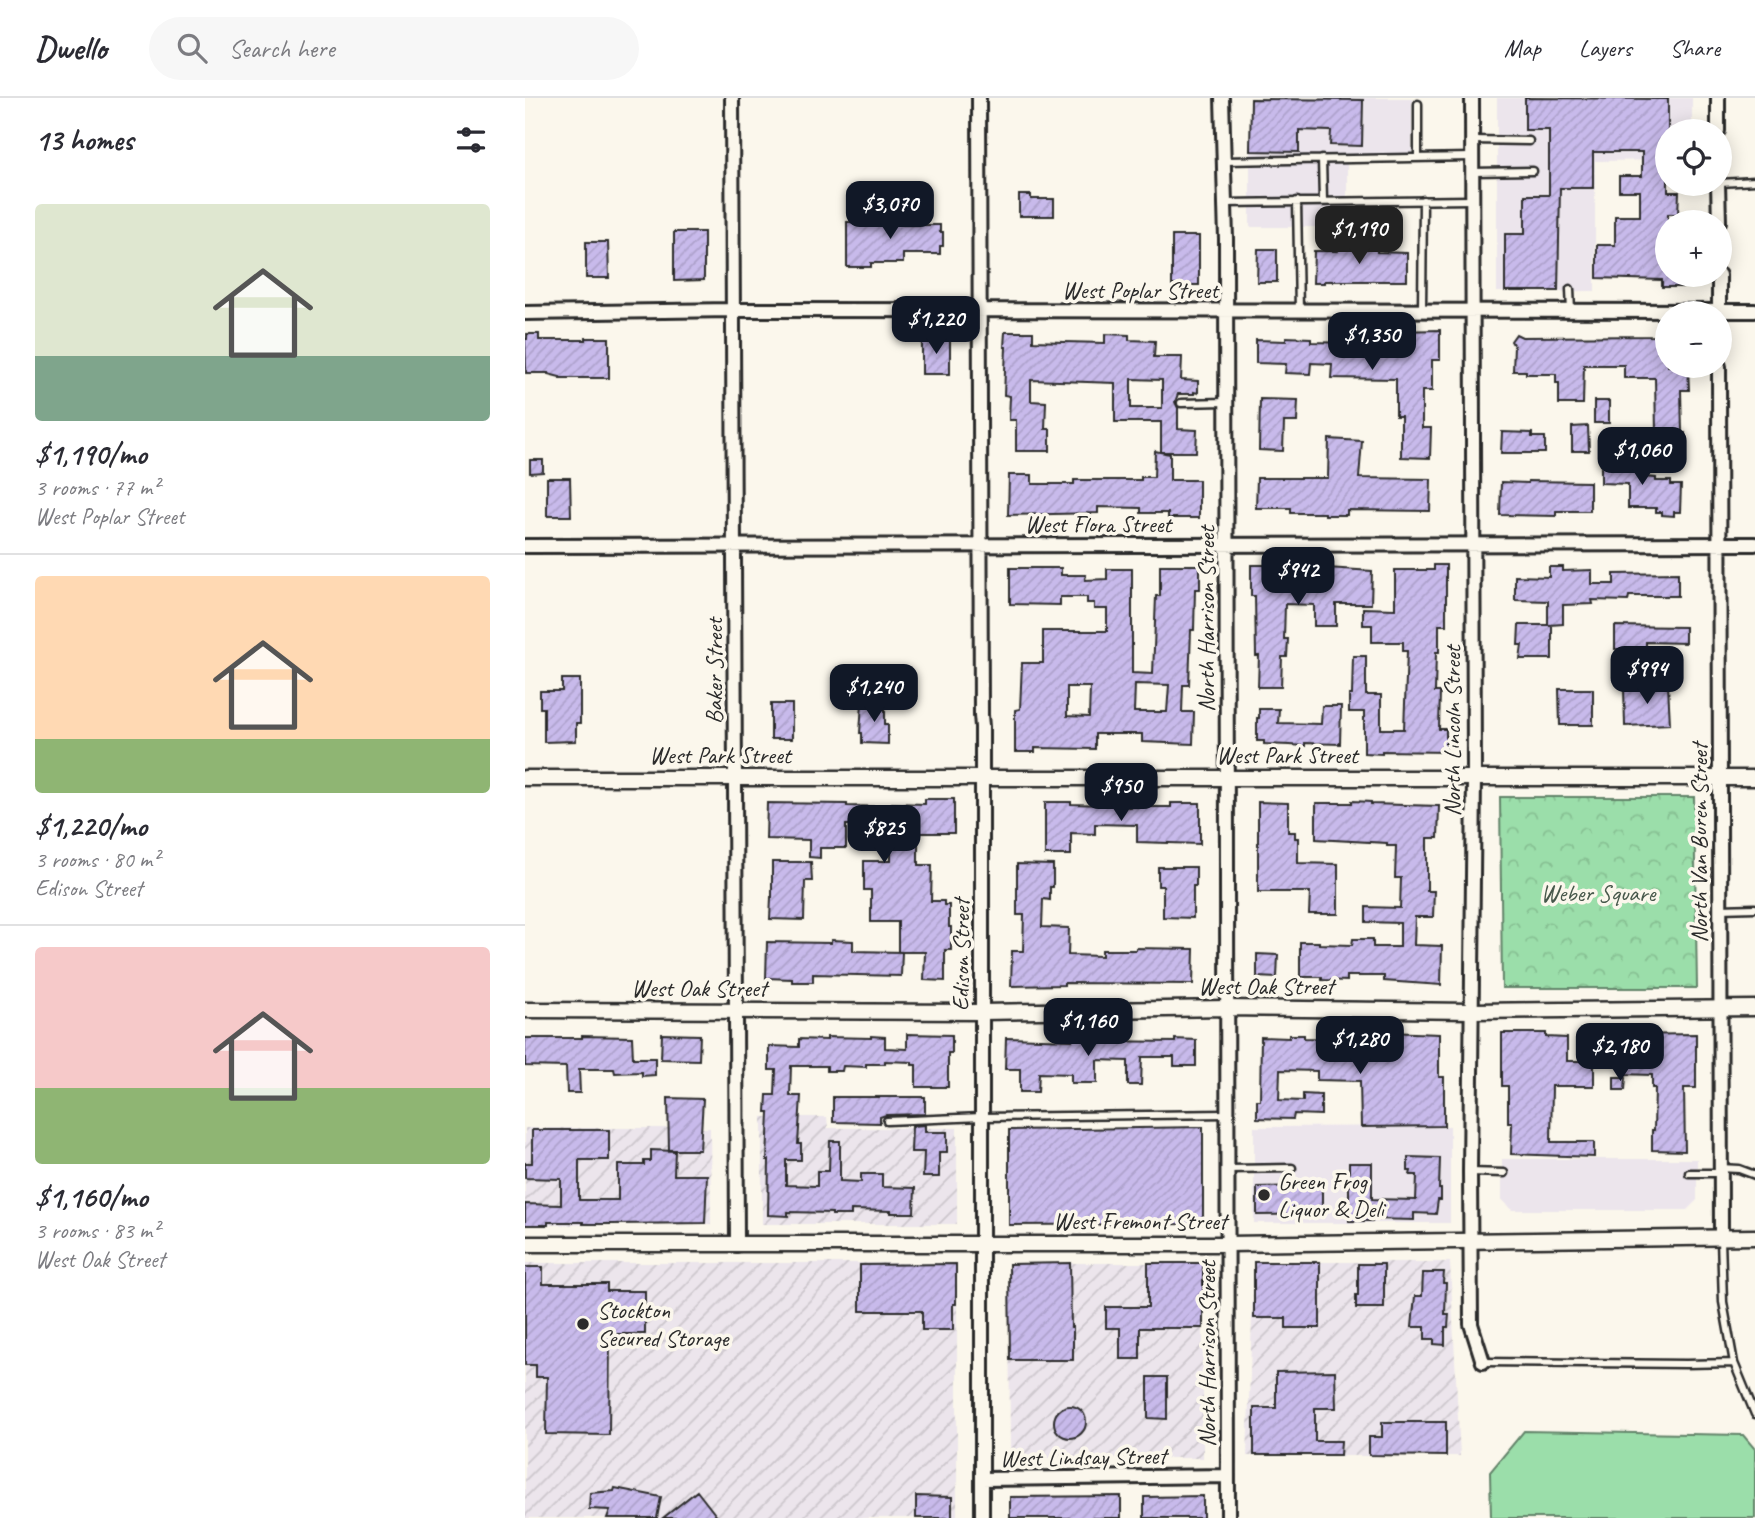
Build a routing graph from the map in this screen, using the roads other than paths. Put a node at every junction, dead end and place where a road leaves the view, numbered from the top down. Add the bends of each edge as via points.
1 (732, 98) edge
2 (979, 98) edge
3 (1222, 98) edge
4 (1472, 98) edge
5 (1718, 98) edge
6 (1419, 104) dead end
7 (1718, 119) edge
8 (1472, 140) junction
9 (1529, 141) dead end
10 (1472, 157) junction
11 (1418, 158) junction
12 (1322, 159) junction
13 (1224, 161) junction
14 (1533, 171) dead end
15 (1472, 172) junction
16 (1755, 181) edge
17 (1732, 182) edge
18 (1423, 200) junction
19 (1472, 200) junction
20 (1297, 201) junction
21 (1323, 201) junction
22 (1225, 203) junction
23 (1570, 289) dead end
24 (732, 310) junction
25 (980, 311) junction
26 (1226, 311) junction
27 (1299, 311) junction
28 (1755, 311) edge
29 (1422, 312) junction
30 (1472, 312) junction
31 (1571, 312) junction
32 (1655, 312) edge
33 (1732, 312) edge
34 (525, 313) edge
35 (1719, 378) edge
36 (1226, 402) junction
37 (1181, 403) dead end
38 (1473, 544) junction
39 (1719, 544) junction
40 (1755, 544) edge
41 (525, 545) edge
42 (734, 545) junction
43 (980, 545) junction
44 (1226, 545) junction
45 (525, 778) edge
46 (735, 778) junction
47 (982, 778) junction
48 (1227, 778) junction
49 (1474, 778) junction
50 (1720, 778) junction
51 (1755, 778) edge
52 (1755, 908) edge
53 (1720, 909) junction
54 (1227, 1008) junction
55 (1720, 1008) junction
56 (1755, 1008) edge
57 (525, 1010) edge
58 (736, 1011) junction
59 (1472, 1011) junction
60 (982, 1012) junction
61 (1227, 1114) junction
62 (982, 1117) junction
63 (887, 1121) dead end
64 (1292, 1168) dead end
65 (1228, 1169) junction
66 (1721, 1171) junction
67 (1470, 1172) junction
68 (1504, 1173) dead end
69 (1689, 1173) dead end
70 (1755, 1175) edge
71 (1721, 1237) junction
72 (1755, 1237) edge
73 (1471, 1242) junction
74 (525, 1244) edge
75 (1228, 1244) junction
76 (737, 1245) junction
77 (982, 1245) junction
78 (1483, 1362) joint
79 (1734, 1363) junction
80 (1755, 1414) edge
81 (1227, 1476) junction
82 (982, 1479) junction
83 (982, 1518) edge
84 (1228, 1518) edge

1 - 24 street, Baker Street
2 - 25 street, Edison Street
3 - 13 street, North Harrison Street
4 - 8 street, North Lincoln Street
5 - 7 street
6 - 11 lane
8 - 9 lane
8 - 10 street, North Lincoln Street
10 - 11 lane
10 - 15 street, North Lincoln Street
11 - 12 lane
12 - 13 lane
12 - 21 lane
13 - 22 street, North Harrison Street
14 - 15 lane
15 - 19 street, North Lincoln Street
16 - 17 lane
18 - 19 lane
18 - 21 lane
18 - 29 lane
19 - 30 street, North Lincoln Street
20 - 21 lane
20 - 22 lane
20 - 27 lane
22 - 26 street, North Harrison Street
23 - 31 lane
24 - 25 street, West Poplar Street
24 - 34 street, West Poplar Street
24 - 42 street, Baker Street
25 - 26 street, West Poplar Street
25 - 43 street, Edison Street
26 - 27 street, West Poplar Street
26 - 36 street, North Harrison Street
27 - 29 street, West Poplar Street
28 - 33 street, West Poplar Street
29 - 30 street, West Poplar Street
30 - 31 street, West Poplar Street
30 - 38 street, North Lincoln Street
31 - 32 street, West Poplar Street
35 - 39 street, North Van Buren Street
36 - 37 lane
36 - 44 street, North Harrison Street
38 - 39 street, West Flora Street
38 - 44 street, West Flora Street
38 - 49 street, North Lincoln Street
39 - 40 street, West Flora Street
39 - 50 street, North Van Buren Street
41 - 42 street, West Flora Street
42 - 43 street, West Flora Street
42 - 46 street, Baker Street
43 - 44 street, West Flora Street
43 - 47 street, Edison Street
44 - 48 street, North Harrison Street
45 - 46 street, West Park Street
46 - 47 street, West Park Street
46 - 58 street, Baker Street
47 - 48 street, West Park Street
47 - 60 street, Edison Street
48 - 49 street, West Park Street
48 - 54 street, North Harrison Street
49 - 50 street, West Park Street
49 - 59 street, North Lincoln Street
50 - 51 street, West Park Street
50 - 53 street, North Van Buren Street
52 - 53 lane
53 - 55 street, North Van Buren Street
54 - 59 street, West Oak Street
54 - 60 street, West Oak Street
54 - 61 street, North Harrison Street
55 - 56 street, West Oak Street
55 - 59 street, West Oak Street
55 - 66 street, North Van Buren Street
57 - 58 street, West Oak Street
58 - 60 street, West Oak Street
58 - 76 street, Baker Street
59 - 67 street, North Lincoln Street
60 - 62 street, Edison Street
61 - 62 lane
61 - 65 street, North Harrison Street
62 - 63 lane
62 - 77 street, Edison Street
64 - 65 lane
65 - 75 street, North Harrison Street
66 - 69 lane
66 - 70 lane via 1739,1169
66 - 71 street, North Van Buren Street
67 - 68 lane
67 - 73 street, North Lincoln Street
71 - 72 street, West Fremont Street
71 - 73 street, West Fremont Street
71 - 79 lane via 1723,1302
73 - 75 street, West Fremont Street
73 - 78 street, North Lincoln Street via 1471,1324
74 - 76 street, West Fremont Street
75 - 77 street, West Fremont Street
75 - 81 street, North Harrison Street
76 - 77 street, West Fremont Street
77 - 82 street, Edison Street
78 - 79 lane
79 - 80 lane
81 - 82 street, West Lindsay Street
81 - 84 street, North Harrison Street
82 - 83 street, Edison Street

